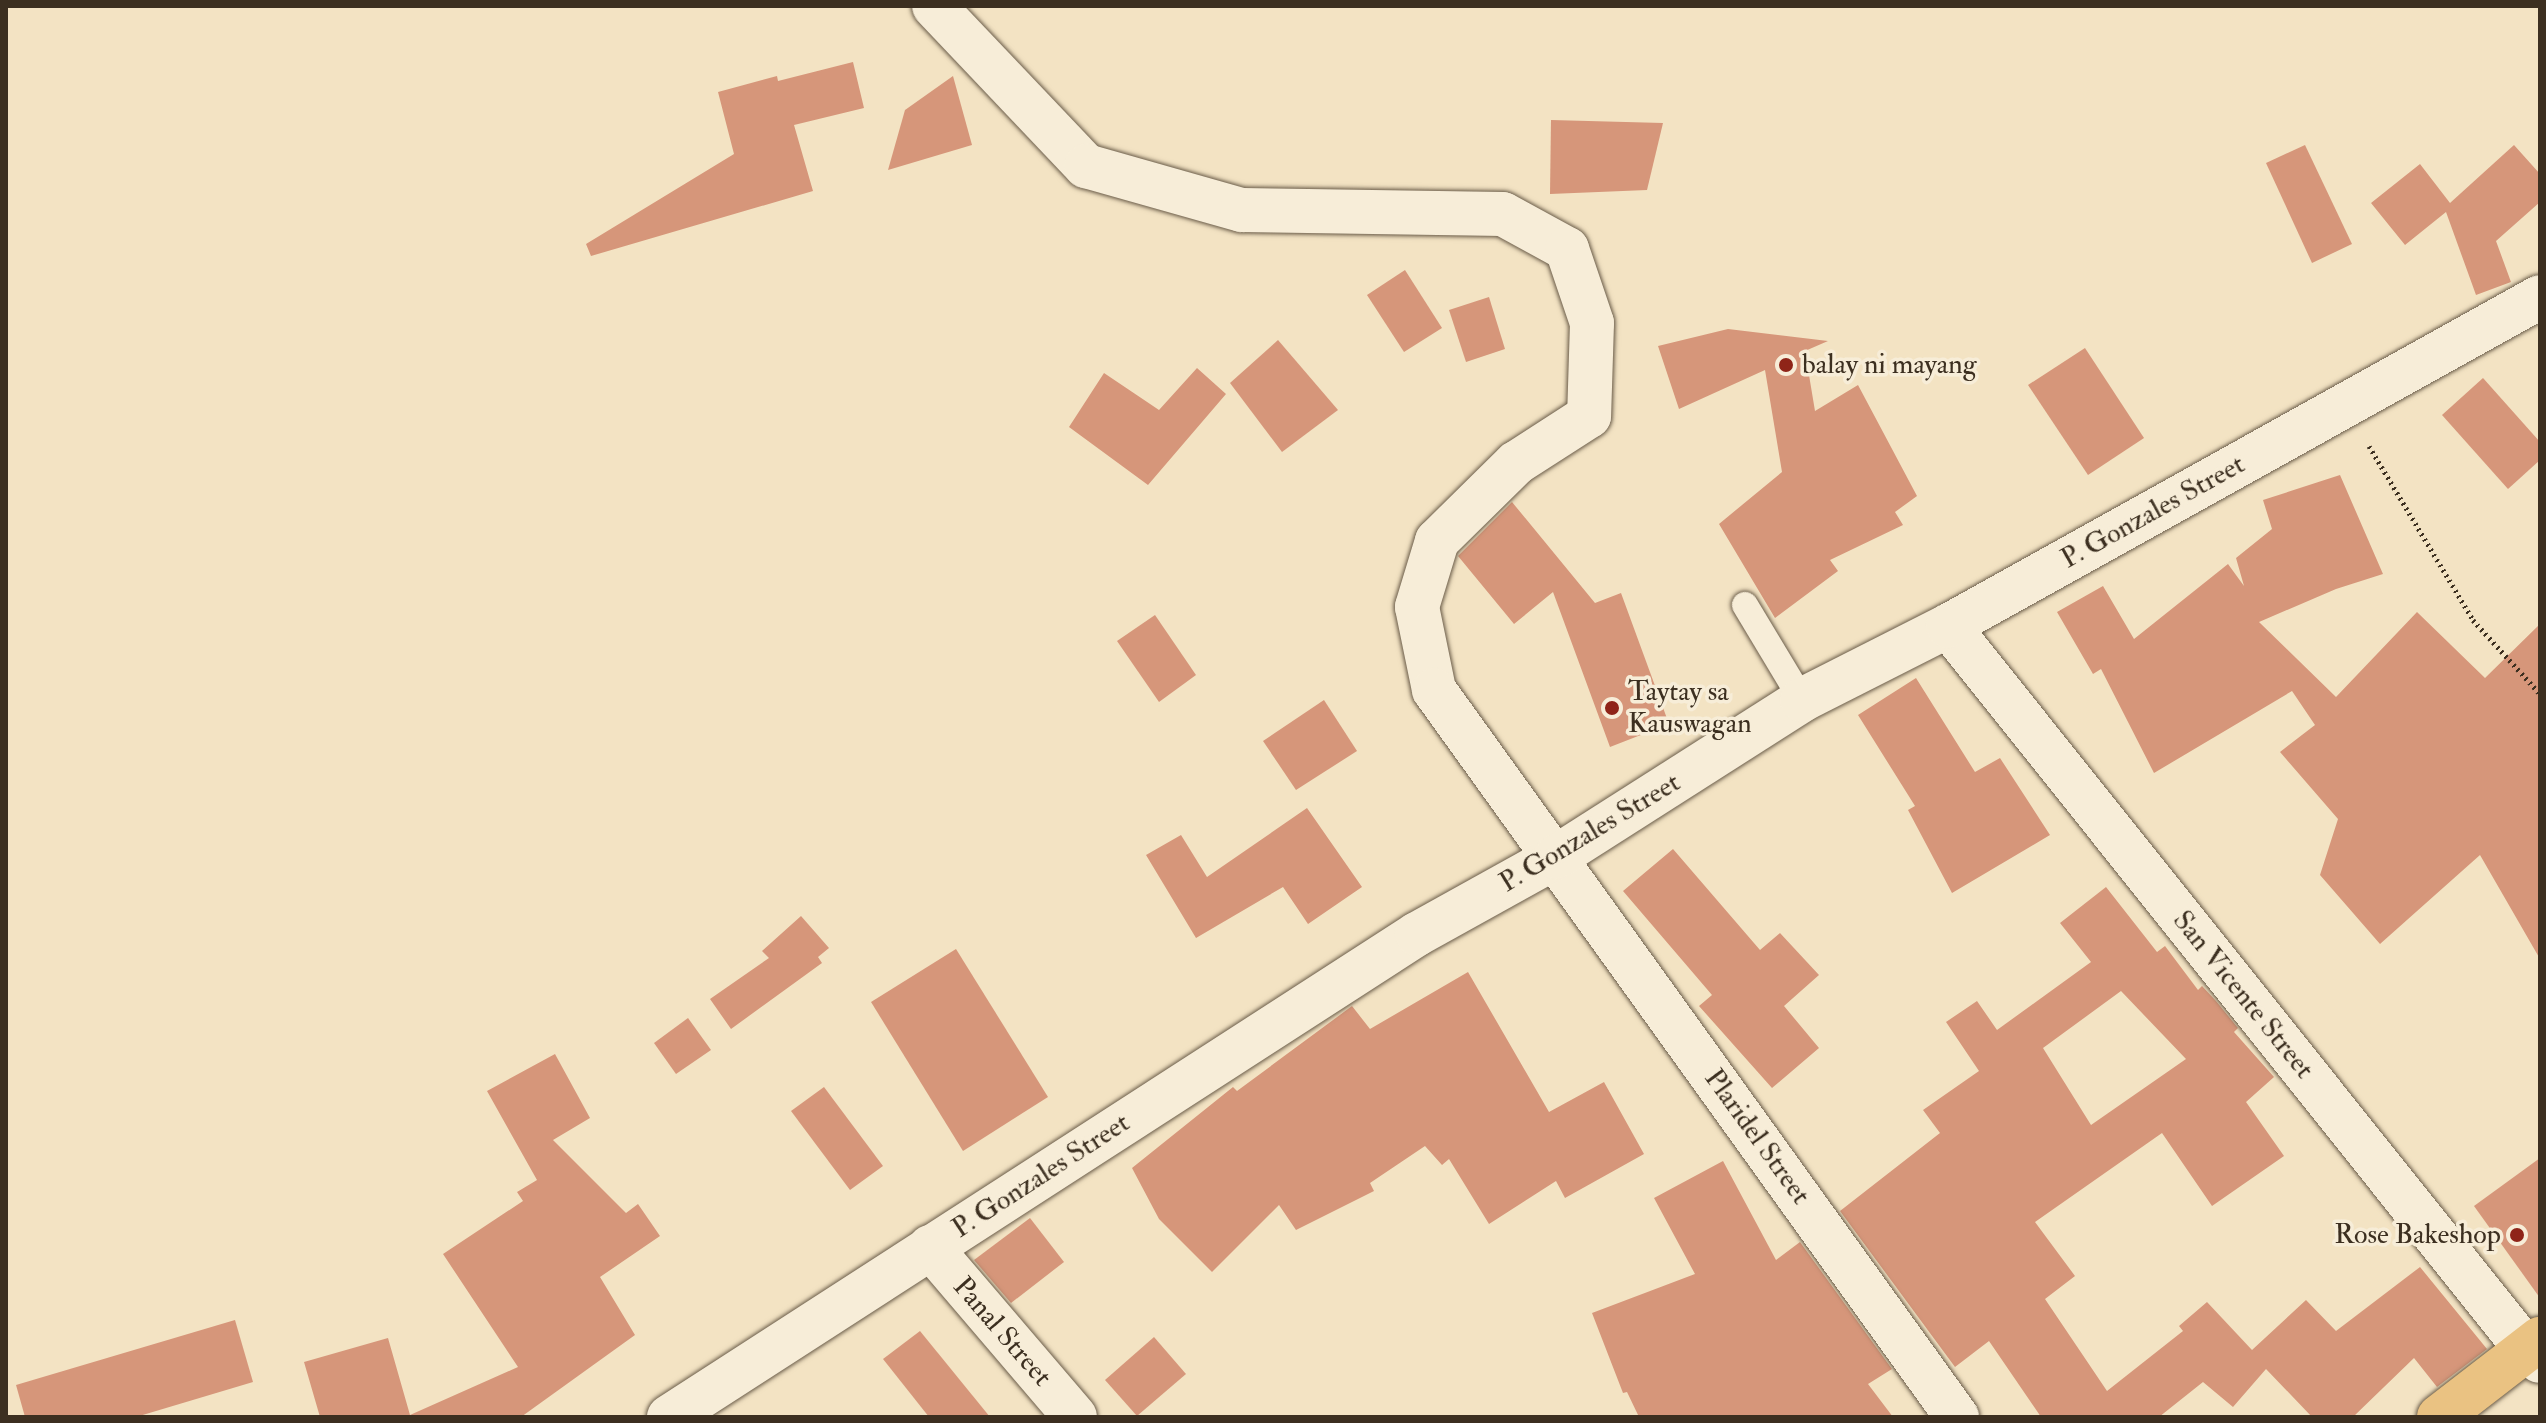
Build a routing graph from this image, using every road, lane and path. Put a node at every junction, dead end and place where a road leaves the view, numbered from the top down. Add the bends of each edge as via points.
1 (934, 6) edge
2 (2540, 297) edge
3 (2345, 406) junction
4 (1745, 605) dead end
5 (1948, 626) junction
6 (2540, 694) edge
7 (1802, 700) junction
8 (1556, 857) junction
9 (930, 1247) junction
10 (2535, 1349) edge
11 (669, 1417) edge
12 (1075, 1417) edge
13 (1957, 1417) edge
14 (2439, 1417) edge

1 - 8 street, Plaridel Street via 1086,166 1242,210 1503,214 1567,249 1592,323 1589,416 1516,463 1437,541 1417,607 1434,690
2 - 3 street, P. Gonzales Street
3 - 5 street, P. Gonzales Street
3 - 6 path via 2473,620
4 - 7 lane
5 - 7 street, P. Gonzales Street
5 - 10 street, San Vicente Street
7 - 8 street, P. Gonzales Street
8 - 9 street, P. Gonzales Street via 1417,934
8 - 13 street, Plaridel Street
9 - 11 street, P. Gonzales Street
9 - 12 street, Panal Street
10 - 14 main road

